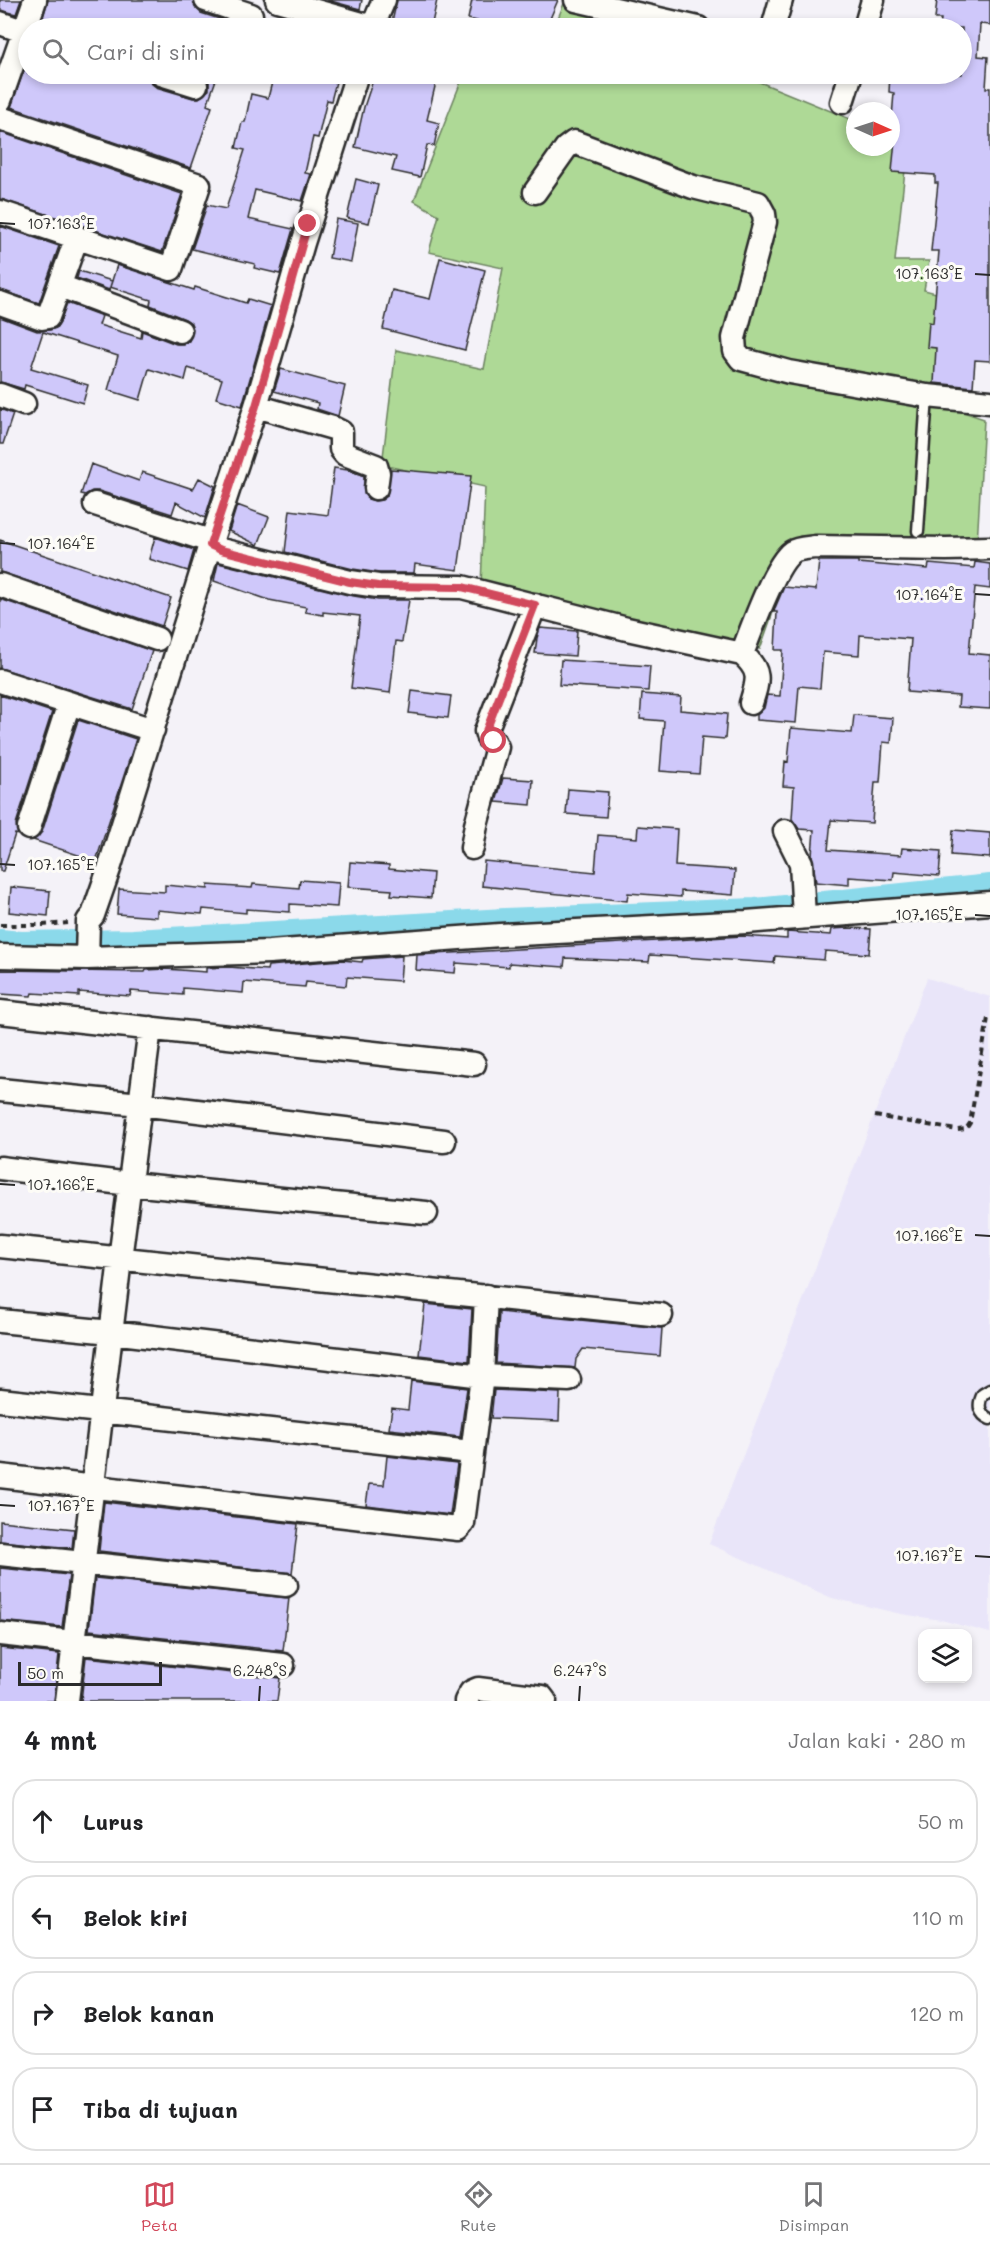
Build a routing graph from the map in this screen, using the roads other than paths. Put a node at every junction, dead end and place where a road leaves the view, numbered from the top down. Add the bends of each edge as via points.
1 (35, 0) edge
2 (277, 0) edge
3 (384, 0) edge
4 (576, 0) edge
5 (781, 0) edge
6 (873, 0) edge
7 (212, 1) edge
8 (251, 15) dead end
9 (30, 18) edge
10 (339, 18) edge
11 (377, 18) edge
12 (654, 18) edge
13 (776, 18) edge
14 (868, 18) edge
15 (0, 23) edge
16 (18, 29) edge
17 (18, 53) edge
18 (193, 84) edge
19 (354, 84) edge
20 (848, 84) edge
21 (196, 85) dead end
22 (0, 100) edge
23 (842, 102) dead end
24 (0, 118) edge
25 (535, 192) dead end
26 (0, 212) edge
27 (77, 237) junction
28 (60, 285) junction
29 (0, 303) edge
30 (180, 331) dead end
31 (0, 395) edge
32 (927, 396) junction
33 (990, 402) edge
34 (24, 404) dead end
35 (256, 406) junction
36 (376, 488) dead end
37 (95, 504) dead end
38 (918, 531) dead end
39 (210, 545) junction
40 (990, 548) edge
41 (0, 585) edge
42 (535, 605) junction
43 (157, 639) dead end
44 (742, 654) junction
45 (0, 681) edge
46 (69, 703) junction
47 (751, 703) dead end
48 (153, 729) junction
49 (29, 828) dead end
50 (785, 831) dead end
51 (472, 848) dead end
52 (990, 903) edge
53 (804, 914) junction
54 (90, 932) junction
55 (0, 956) edge
56 (0, 1012) edge
57 (150, 1028) junction
58 (474, 1064) dead end
59 (0, 1090) edge
60 (140, 1104) junction
61 (444, 1141) dead end
62 (0, 1168) edge
63 (130, 1184) junction
64 (426, 1213) dead end
65 (0, 1246) edge
66 (120, 1259) junction
67 (486, 1296) junction
68 (661, 1315) dead end
69 (0, 1321) edge
70 (111, 1332) junction
71 (482, 1376) junction
72 (569, 1380) dead end
73 (990, 1390) edge
74 (0, 1401) edge
75 (102, 1412) junction
76 (990, 1419) edge
77 (471, 1452) junction
78 (0, 1476) edge
79 (93, 1485) junction
80 (0, 1554) edge
81 (82, 1563) junction
82 (286, 1585) dead end
83 (0, 1634) edge
84 (73, 1643) junction
85 (283, 1665) dead end
86 (67, 1701) edge
87 (466, 1701) edge
88 (545, 1701) edge

1 - 9 street
2 - 10 street
3 - 11 street
4 - 12 street
5 - 13 street
6 - 14 street
7 - 8 street
15 - 16 street
17 - 22 street
18 - 21 street
19 - 35 street
20 - 23 street
24 - 27 street via 199,185 171,269
25 - 32 street via 574,142 693,187 758,203 765,222 734,338 735,351 741,359 789,372
26 - 27 street
27 - 28 street
28 - 29 street via 46,318
28 - 30 street
31 - 34 street
32 - 33 street
32 - 38 lane
35 - 36 street via 341,432 341,449 345,454 376,466
35 - 39 street
37 - 39 street via 201,538
39 - 42 street via 350,582 462,587
39 - 48 street
40 - 44 street via 794,550 775,576
41 - 43 street
42 - 44 street
42 - 51 street via 486,731 496,747
44 - 47 street via 753,664 758,676
45 - 46 street
46 - 48 street
46 - 49 street
48 - 54 street
50 - 53 street via 801,862
52 - 53 street
53 - 54 street via 746,922 269,952
54 - 55 street
56 - 57 street
57 - 58 street
57 - 60 street
59 - 60 street
60 - 61 street
60 - 63 street
62 - 63 street
63 - 64 street
63 - 66 street
65 - 66 street
66 - 67 street
66 - 70 street
67 - 68 street
67 - 71 street
69 - 70 street
70 - 71 street
70 - 75 street
71 - 72 street
71 - 77 street
73 - 76 lane via 983,1394 979,1408
74 - 75 street
75 - 77 street
75 - 79 street
77 - 79 street via 463,1523 458,1529
78 - 79 street
79 - 81 street
80 - 81 street
81 - 82 street
81 - 84 street
83 - 84 street
84 - 85 street
84 - 86 street
87 - 88 street via 478,1689 542,1696

